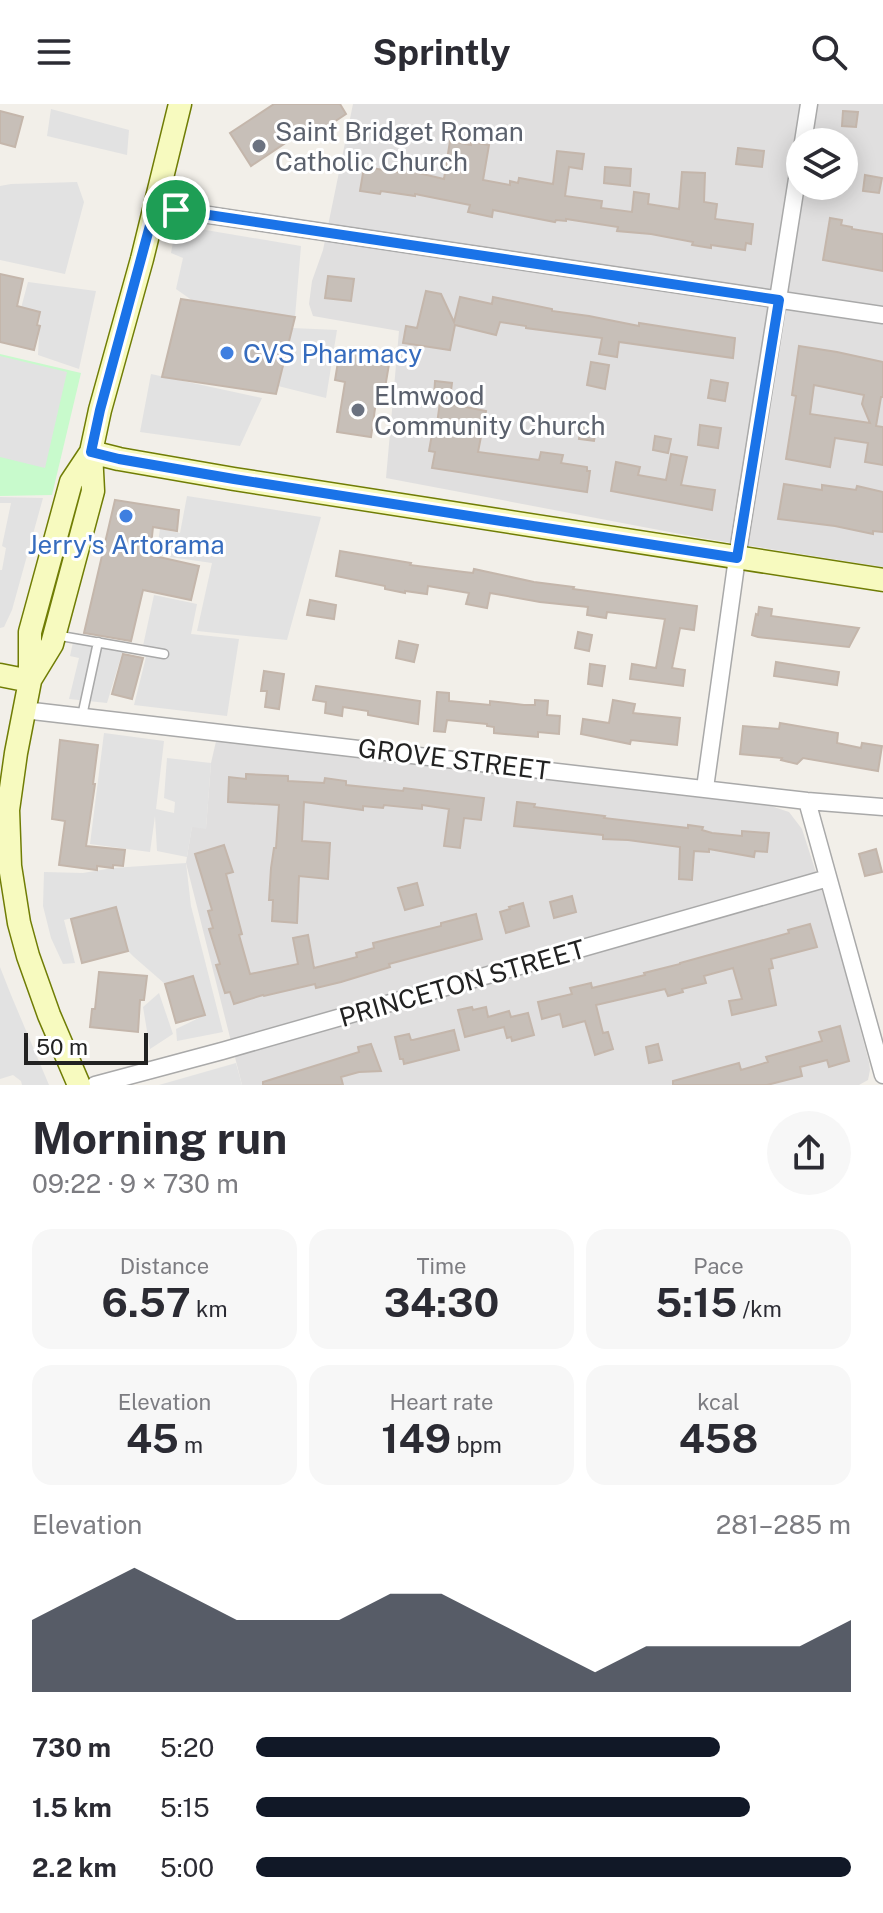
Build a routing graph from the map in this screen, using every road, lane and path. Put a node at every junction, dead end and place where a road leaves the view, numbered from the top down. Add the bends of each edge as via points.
1 (180, 104) edge
2 (809, 104) edge
3 (805, 128) edge
4 (794, 200) edge
5 (155, 207) junction
6 (779, 300) junction
7 (883, 315) edge
8 (91, 452) junction
9 (737, 558) junction
10 (883, 580) edge
11 (54, 635) junction
12 (98, 642) junction
13 (164, 654) dead end
14 (0, 675) edge
15 (30, 681) junction
16 (24, 710) junction
17 (82, 716) junction
18 (705, 788) junction
19 (807, 801) junction
20 (883, 807) edge
21 (828, 878) junction
22 (883, 1075) edge
23 (79, 1085) edge
24 (95, 1085) edge

1 - 5 main road
2 - 3 street
4 - 6 street
5 - 6 street
5 - 8 main road
6 - 7 street
6 - 9 street
8 - 9 main road
8 - 11 main road via 93,491
8 - 15 main road via 71,482 56,534 30,632
9 - 10 main road
9 - 18 street
11 - 12 lane
11 - 15 main road
12 - 13 lane
12 - 17 lane
14 - 15 main road
15 - 16 main road
16 - 17 street, GROVE STREET
16 - 23 main road via 8,810 10,866 28,956
17 - 18 street, GROVE STREET
18 - 19 street, GROVE STREET
19 - 20 street, GROVE STREET
19 - 21 street
21 - 22 street
21 - 24 street, PRINCETON STREET

